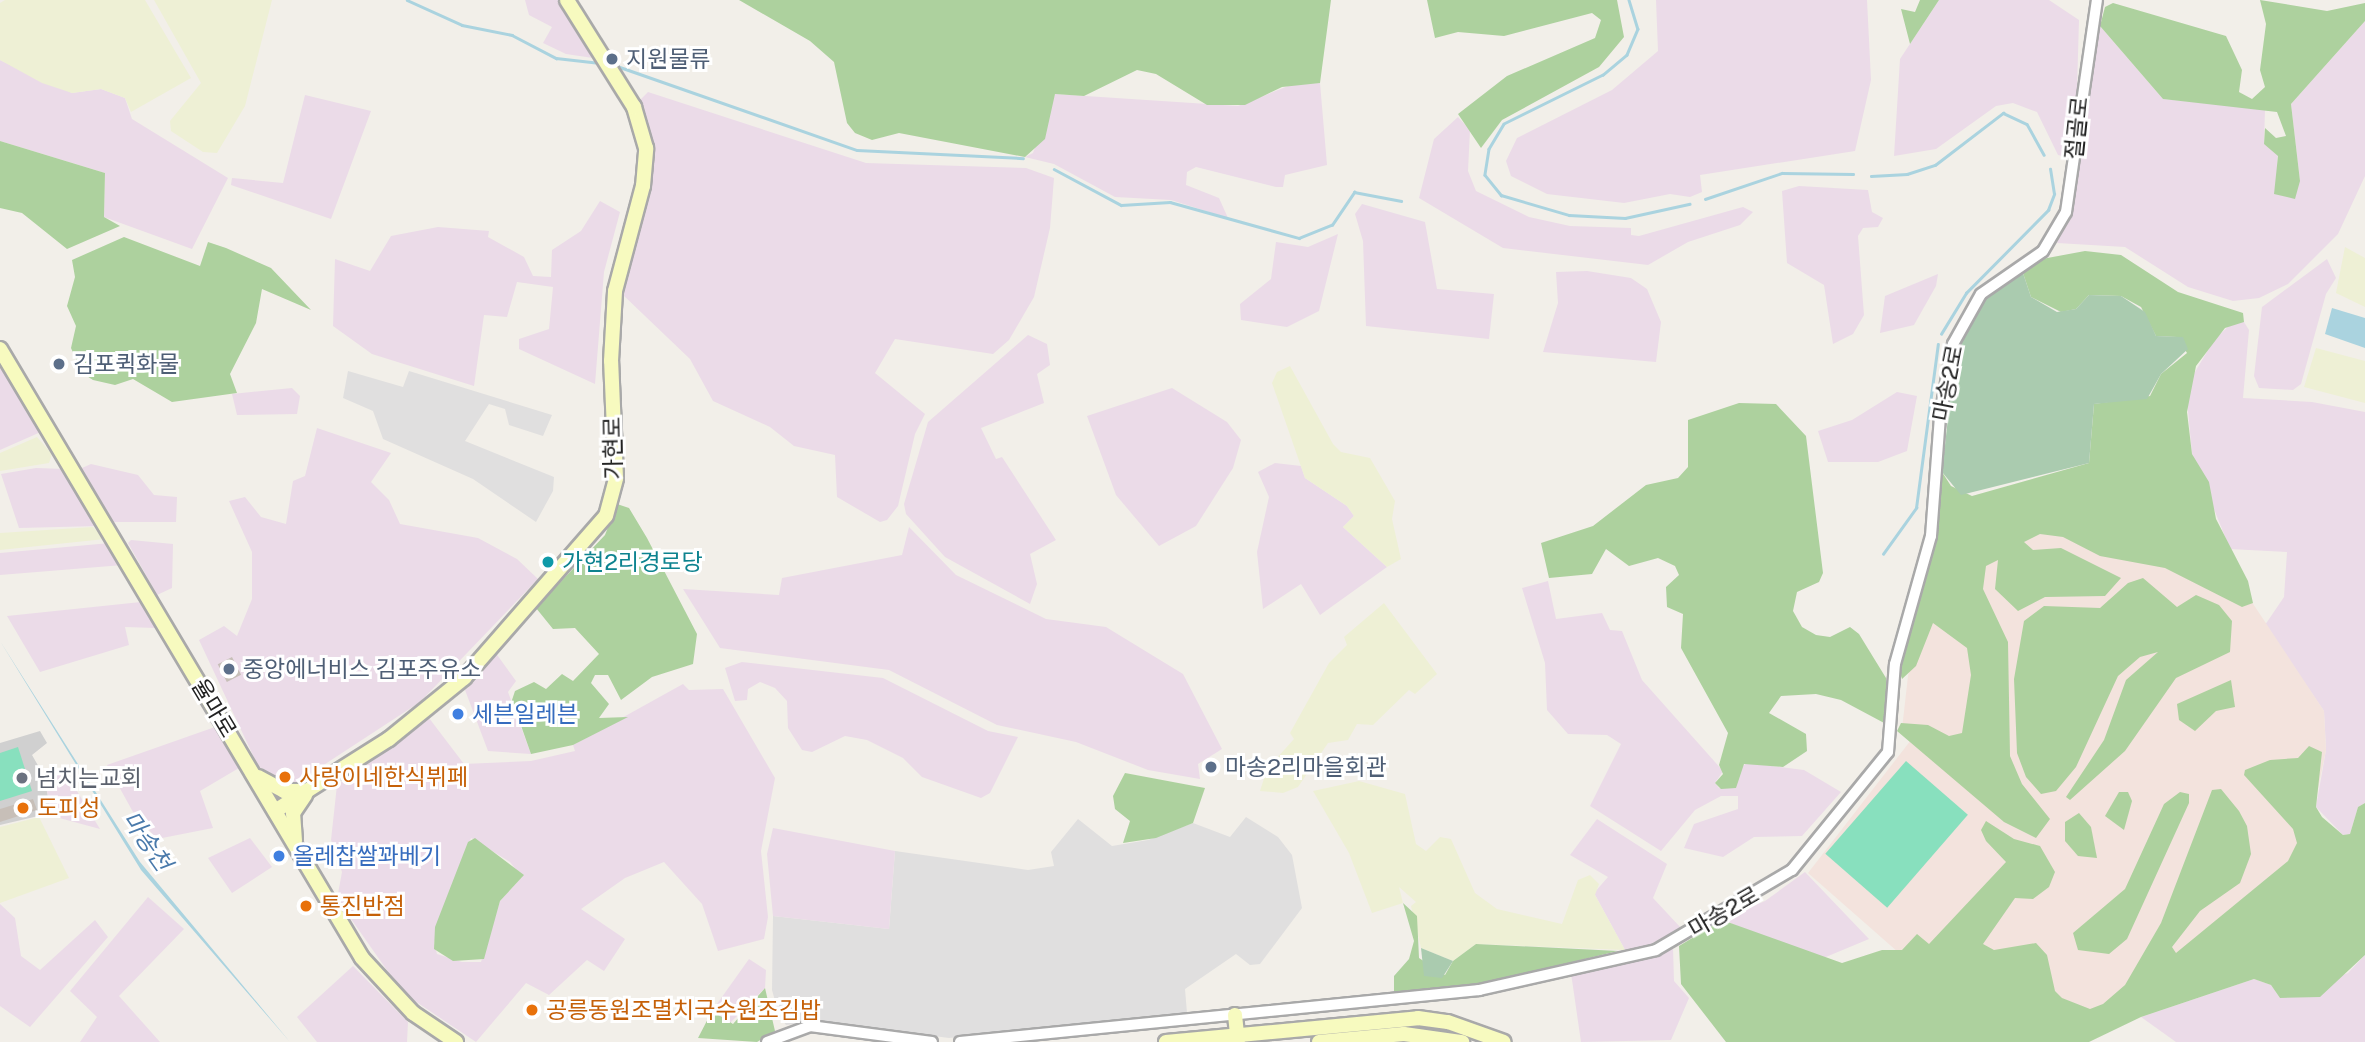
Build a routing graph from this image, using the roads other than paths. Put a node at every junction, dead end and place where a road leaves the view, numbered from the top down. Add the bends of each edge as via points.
1 (567, 0) edge
2 (2097, 0) edge
3 (2043, 251) joint
4 (0, 349) edge
5 (253, 773) junction
6 (308, 791) junction
7 (275, 811) junction
8 (297, 849) junction
9 (1236, 1015) junction
10 (1238, 1039) edge
11 (456, 1042) edge
12 (767, 1042) edge
13 (932, 1042) edge
14 (960, 1042) edge
15 (1166, 1042) edge
16 (1319, 1042) edge
17 (1462, 1042) edge
18 (1504, 1042) edge

1 - 6 street, 가현로 via 634,107 646,148 643,186 615,291 612,496 591,537 464,678 389,739
2 - 3 street, 절골로 via 2078,108 2070,197
3 - 9 street, 마송2로 via 1981,294 1953,344 1940,416 1931,536 1895,664 1890,743 1870,777 1804,859 1733,908 1637,956 1474,991
4 - 5 street, 율마로
5 - 6 street via 276,789
5 - 7 street, 율마로
6 - 7 street, 가현로
6 - 8 street via 293,813
7 - 8 street, 율마로
8 - 11 street, 율마로 via 379,980
9 - 10 street
9 - 14 street, 마송2로
10 - 15 street
10 - 18 street via 1418,1018
12 - 13 street via 810,1026
16 - 17 street via 1404,1034

